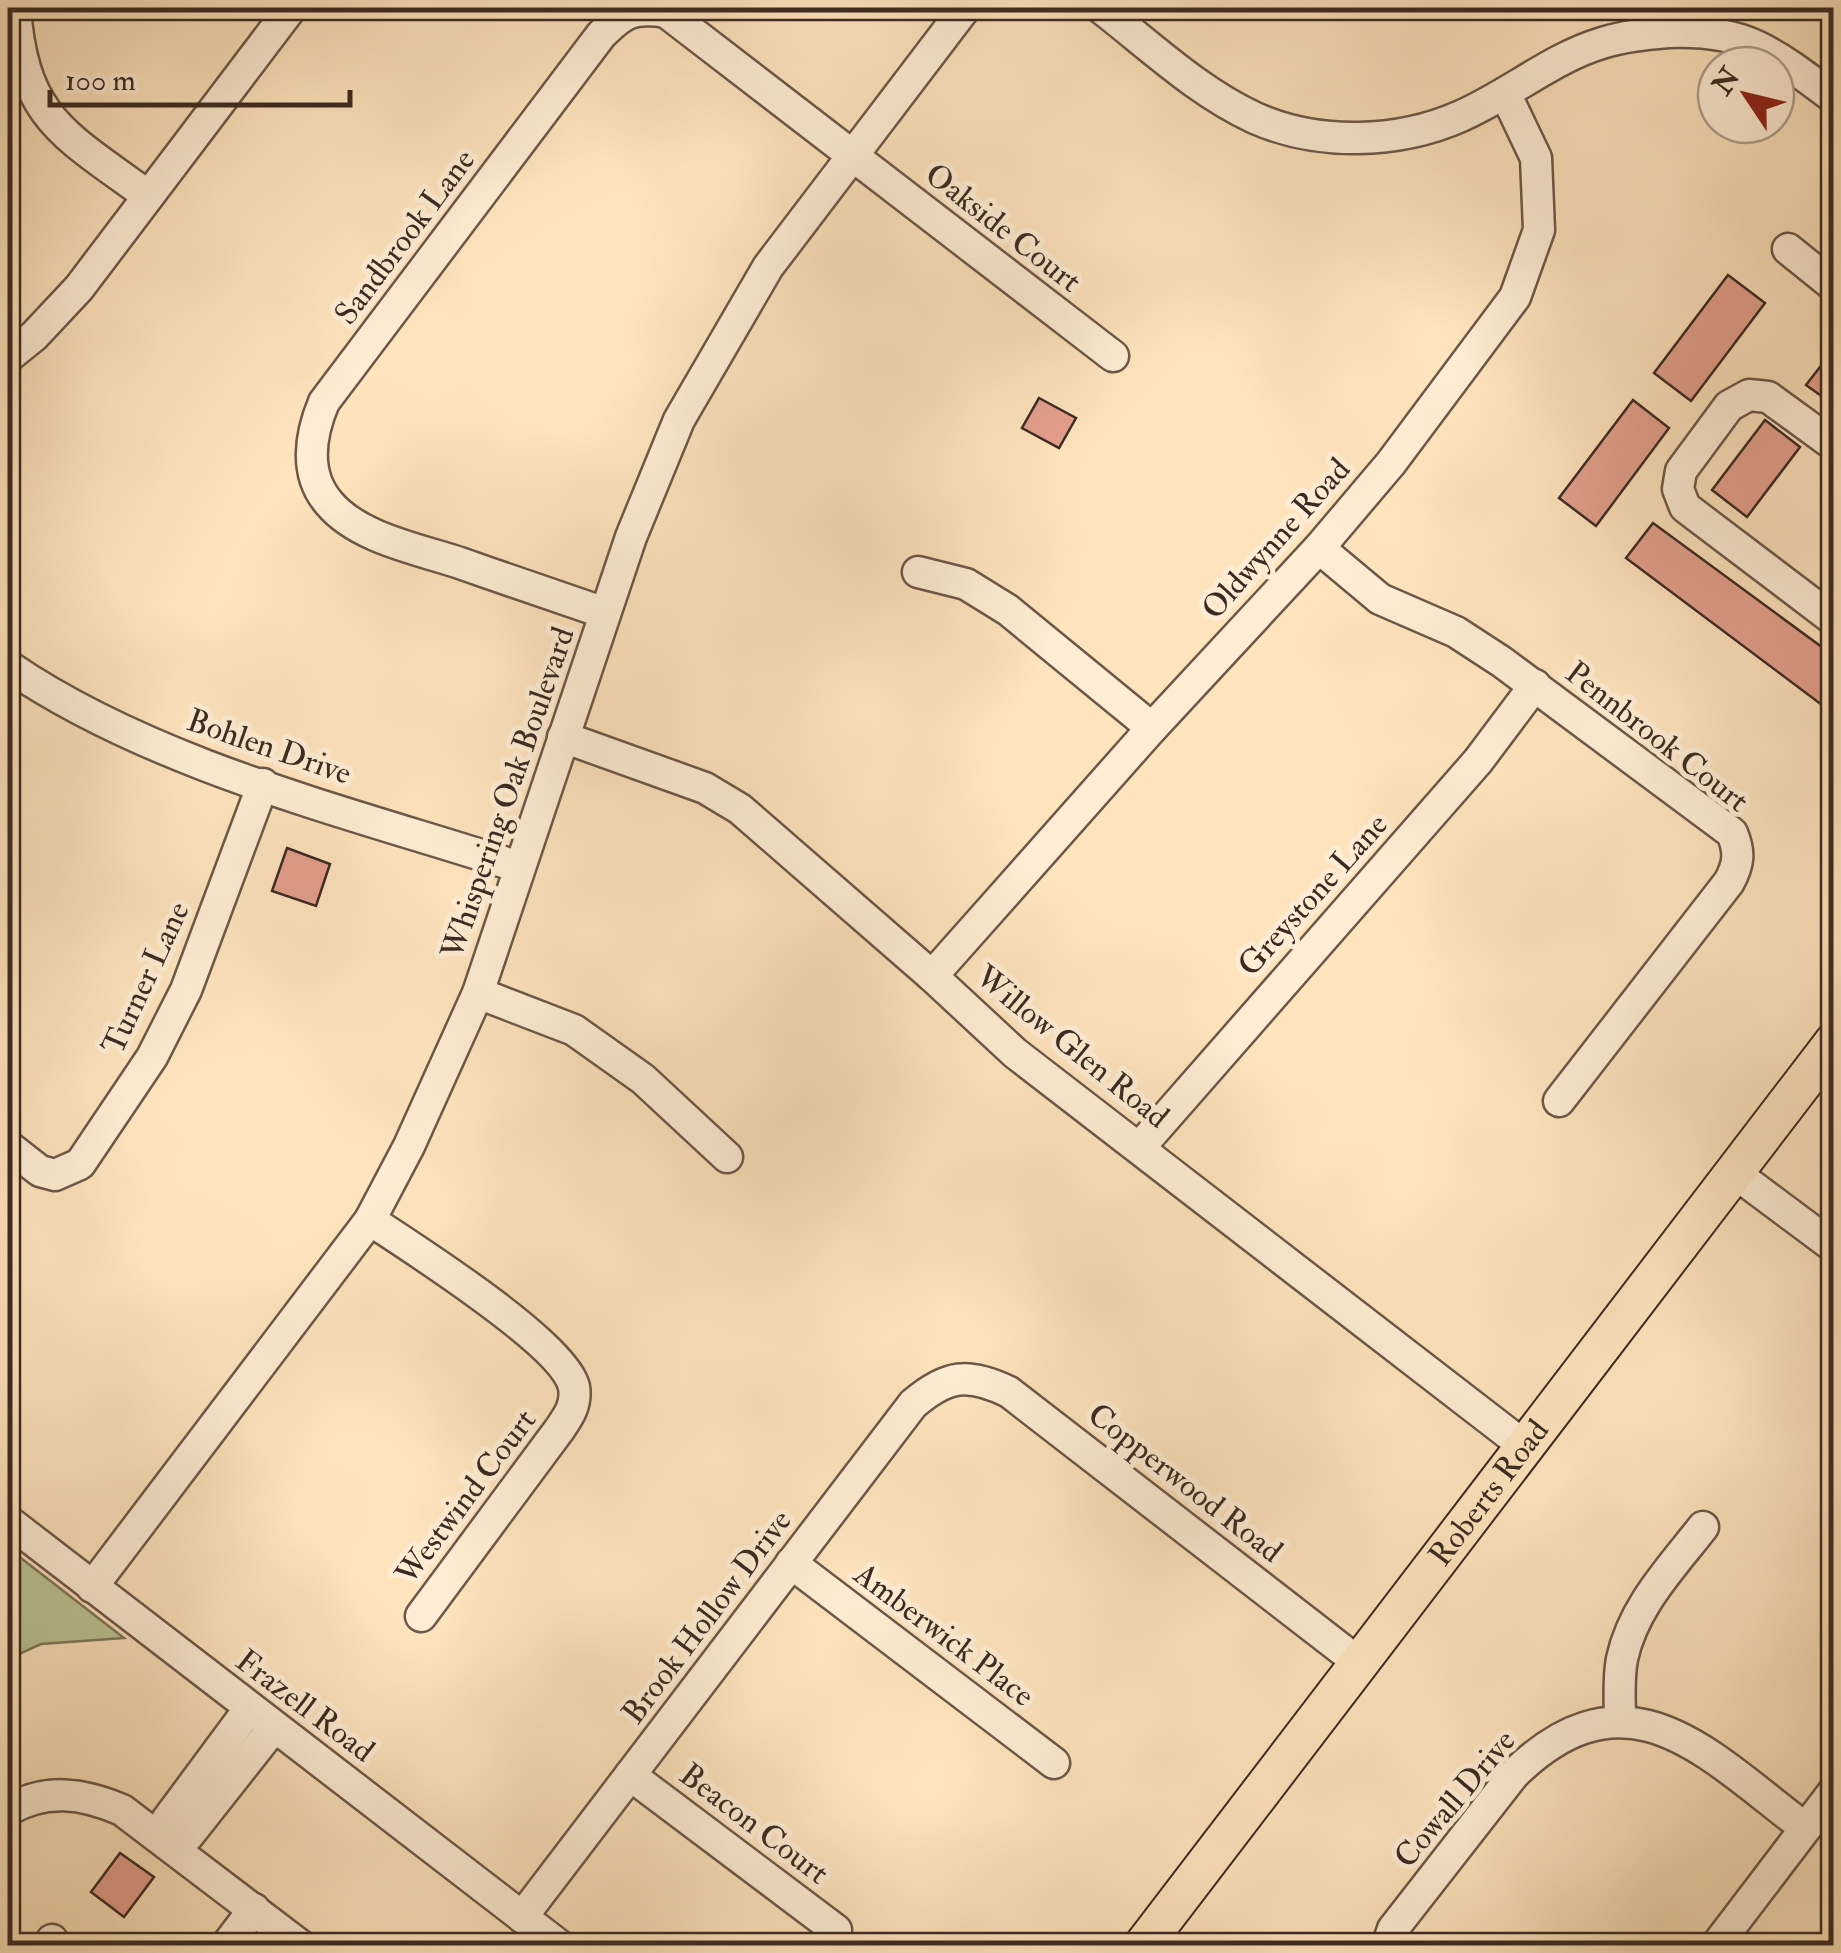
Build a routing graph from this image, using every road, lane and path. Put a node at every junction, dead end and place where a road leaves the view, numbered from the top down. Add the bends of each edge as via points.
1 (15, 8) edge
2 (291, 8) edge
3 (965, 8) edge
4 (1101, 8) edge
5 (1641, 21) edge
6 (1505, 93) junction
7 (1834, 98) edge
8 (851, 155) junction
9 (148, 196) junction
10 (1788, 250) dead end
11 (1834, 286) edge
12 (1112, 356) dead end
13 (8, 357) edge
14 (1834, 445) edge
15 (1318, 548) junction
16 (918, 572) dead end
17 (605, 613) junction
18 (1834, 620) edge
19 (8, 666) edge
20 (1535, 686) junction
21 (1152, 728) junction
22 (563, 737) junction
23 (263, 784) junction
24 (519, 867) junction
25 (932, 976) junction
26 (478, 992) junction
27 (1834, 1042) edge
28 (1559, 1100) dead end
29 (8, 1146) edge
30 (1139, 1148) junction
31 (726, 1157) dead end
32 (1732, 1171) junction
33 (370, 1220) junction
34 (1834, 1247) edge
35 (961, 1378) joint
36 (1523, 1445) junction
37 (8, 1521) edge
38 (1702, 1527) dead end
39 (792, 1564) junction
40 (92, 1587) junction
41 (421, 1616) dead end
42 (1358, 1662) junction
43 (250, 1708) junction
44 (1620, 1722) junction
45 (274, 1726) junction
46 (1054, 1762) dead end
47 (630, 1775) junction
48 (1834, 1791) edge
49 (8, 1810) edge
50 (1805, 1828) junction
51 (170, 1844) junction
52 (254, 1909) junction
53 (522, 1917) junction
54 (836, 1930) dead end
55 (226, 1946) edge
56 (302, 1946) edge
57 (560, 1946) edge
58 (1144, 1946) edge
59 (1387, 1946) edge
60 (1716, 1946) edge

1 - 9 street via 32,94 48,118
2 - 9 street
3 - 8 street, Whispering Oak Boulevard
4 - 6 street via 1205,88 1255,118 1302,132 1358,139 1408,134
5 - 6 street
5 - 7 street via 1758,46
6 - 15 street, Oldwynne Road via 1536,158 1539,230 1515,297
8 - 12 street, Oakside Court
8 - 17 street, Whispering Oak Boulevard via 768,268 679,420
8 - 17 street, Sandbrook Lane via 666,12 642,8 620,16 324,402 311,442 312,464 326,501 341,516 378,535
9 - 13 street via 79,288
10 - 11 street
14 - 18 street via 1768,396 1749,395 1729,406 1681,471 1678,489 1685,507
15 - 20 street, Pennbrook Court via 1380,599 1456,632
15 - 21 street, Oldwynne Road
16 - 21 street via 966,584 1008,610
17 - 22 street, Whispering Oak Boulevard
19 - 23 street, Bohlen Drive via 111,726
20 - 28 street, Pennbrook Court via 1718,822 1738,849 1729,882
20 - 30 street, Greystone Lane via 1478,761
21 - 25 street, Oldwynne Road
22 - 24 street, Whispering Oak Boulevard
22 - 25 street, Willow Glen Road via 705,788 740,809
23 - 24 street, Bohlen Drive
23 - 29 street, Turner Lane via 193,973 152,1057 80,1164 55,1175
24 - 26 street, Whispering Oak Boulevard
25 - 30 street, Willow Glen Road via 1015,1053
26 - 31 street via 574,1030 643,1080
26 - 33 street, Whispering Oak Boulevard
27 - 32 main road, Roberts Road
30 - 36 street, Willow Glen Road
32 - 34 street
32 - 36 main road, Roberts Road
33 - 40 street, Whispering Oak Boulevard
33 - 41 street, Westwind Court via 493,1304 562,1366 574,1386 573,1410 560,1430
35 - 39 street, Brook Hollow Drive via 934,1386 913,1404
35 - 42 street, Copperwood Road via 1009,1392
36 - 42 main road, Roberts Road
37 - 40 street, Frazell Road
38 - 44 street via 1649,1596 1627,1638
39 - 46 street, Amberwick Place
39 - 47 street, Brook Hollow Drive
40 - 43 street, Frazell Road
42 - 58 main road, Roberts Road
43 - 45 street, Frazell Road
43 - 51 street via 167,1820
44 - 50 street, Cowall Drive via 1662,1728 1700,1748
44 - 59 street, Cowall Drive via 1561,1736 1525,1764
45 - 51 street via 188,1836
45 - 53 street, Frazell Road
47 - 53 street, Brook Hollow Drive
47 - 54 street, Beacon Court
48 - 50 street
49 - 51 street via 65,1794 96,1799
50 - 60 street
51 - 52 street
52 - 55 street
52 - 56 street
53 - 57 street, Frazell Road

